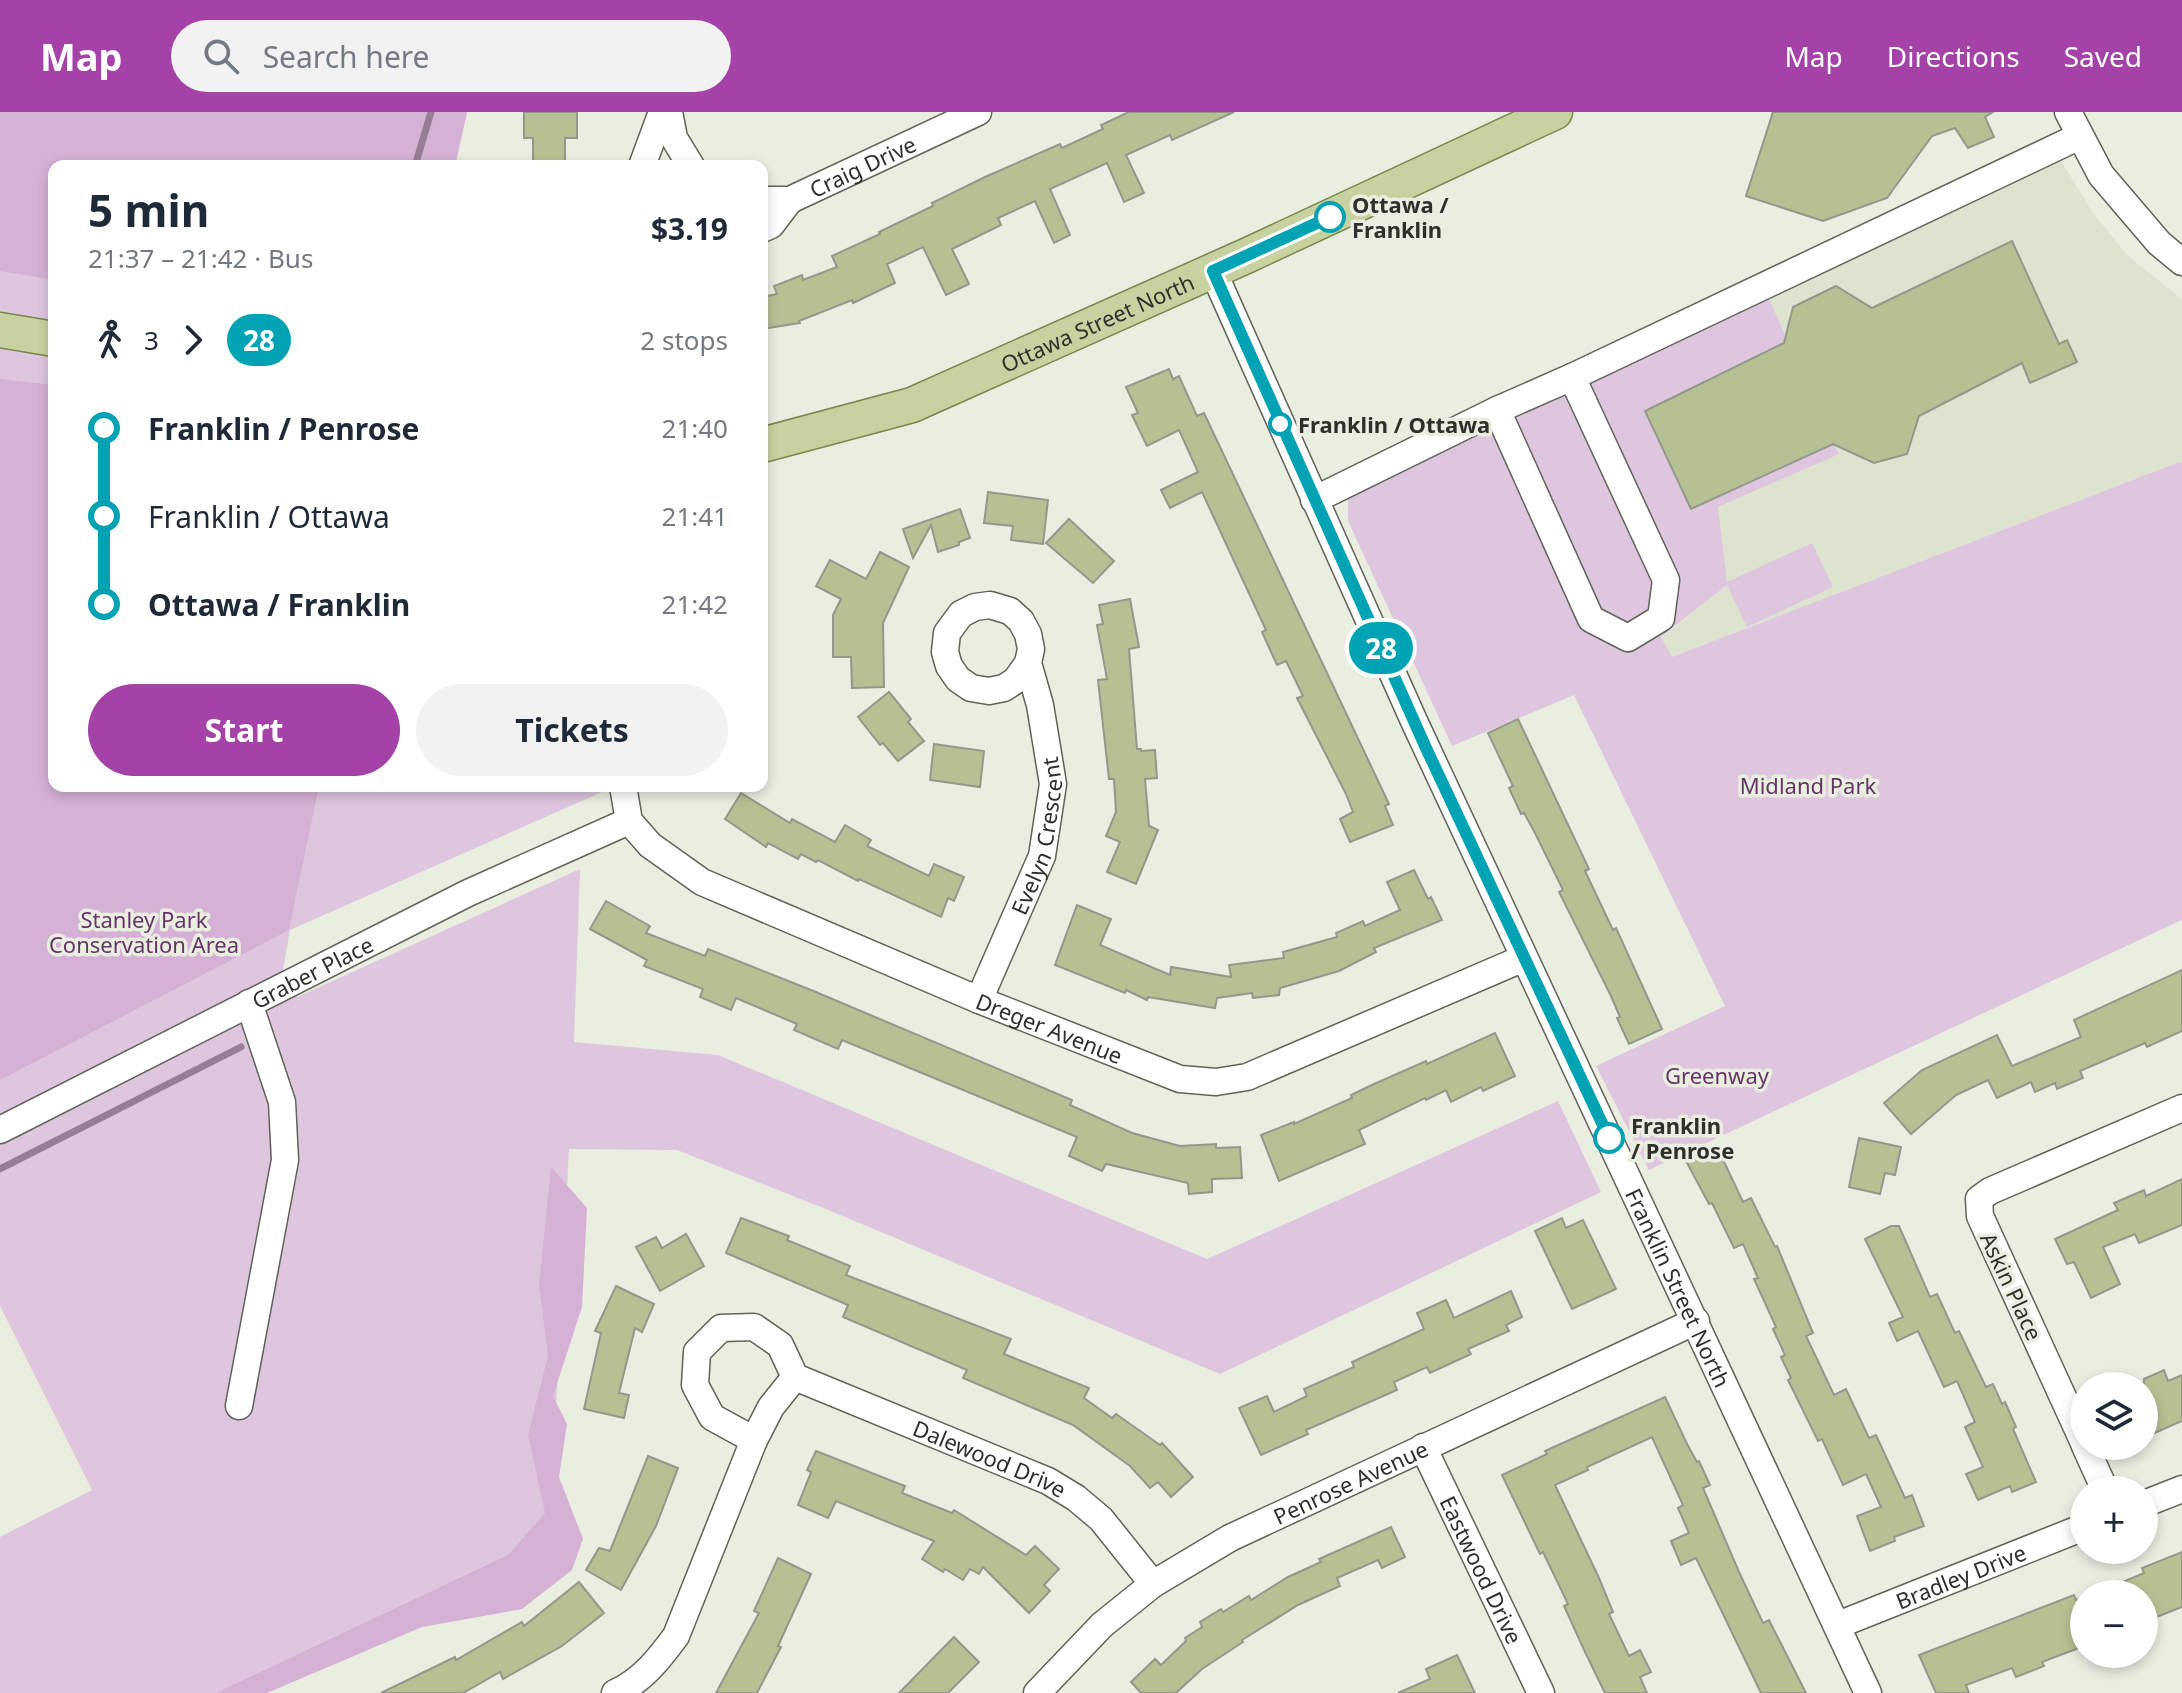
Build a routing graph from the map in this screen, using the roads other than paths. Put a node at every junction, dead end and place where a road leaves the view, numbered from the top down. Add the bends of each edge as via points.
1 (662, 112) edge
2 (669, 112) edge
3 (978, 112) edge
4 (1555, 112) edge
5 (2068, 112) edge
6 (2080, 136) junction
7 (644, 160) edge
8 (687, 160) edge
9 (768, 200) edge
10 (790, 200) junction
11 (768, 226) edge
12 (2182, 262) edge
13 (1213, 271) junction
14 (0, 330) edge
15 (48, 338) edge
16 (1572, 377) junction
17 (1497, 410) junction
18 (768, 444) edge
19 (1314, 500) junction
20 (1028, 663) dead end
21 (624, 792) edge
22 (629, 821) junction
23 (1524, 958) junction
24 (979, 1000) junction
25 (249, 1003) junction
26 (2182, 1108) edge
27 (0, 1130) edge
28 (1696, 1321) junction
29 (795, 1377) junction
30 (239, 1406) dead end
31 (2070, 1412) edge
32 (754, 1440) junction
33 (1423, 1447) junction
34 (2182, 1489) edge
35 (2158, 1498) edge
36 (2070, 1533) edge
37 (1153, 1584) junction
38 (1838, 1625) junction
39 (615, 1693) edge
40 (1037, 1693) edge
41 (1541, 1693) edge
42 (1868, 1693) edge

1 - 7 street
2 - 8 street via 674,138
3 - 10 street, Craig Drive
4 - 13 main road, Ottawa Street North
5 - 6 street
6 - 12 street via 2101,175
6 - 16 street
9 - 10 street, Craig Drive
10 - 11 street, Craig Drive
13 - 18 main road, Ottawa Street North via 912,405
13 - 19 street, Franklin Street North
14 - 15 main road
16 - 17 street
16 - 17 street via 1666,580 1661,618 1628,638 1591,619
17 - 19 street
19 - 23 street, Franklin Street North
20 - 24 street, Evelyn Crescent via 1040,705 1051,799 1042,856
21 - 22 street
22 - 24 street, Dreger Avenue via 650,845 702,882
22 - 25 street, Graber Place via 468,893
23 - 24 street, Dreger Avenue via 1247,1077 1216,1082 1180,1079
23 - 28 street, Franklin Street North
25 - 27 street, Graber Place
25 - 30 street via 282,1102 285,1160
26 - 31 street, Askin Place via 1979,1199 1980,1216
28 - 33 street, Penrose Avenue
28 - 38 street, Franklin Street North
29 - 32 street
29 - 32 street via 780,1345 754,1327 721,1328 697,1352 695,1385 712,1417
29 - 37 street, Dalewood Drive via 1048,1481 1101,1519
32 - 39 street via 676,1636 656,1663
33 - 37 street, Penrose Avenue via 1230,1538
33 - 41 street, Eastwood Drive
34 - 35 street
36 - 38 street, Bradley Drive
37 - 40 street, Penrose Avenue via 1102,1625
38 - 42 street, Franklin Street North

